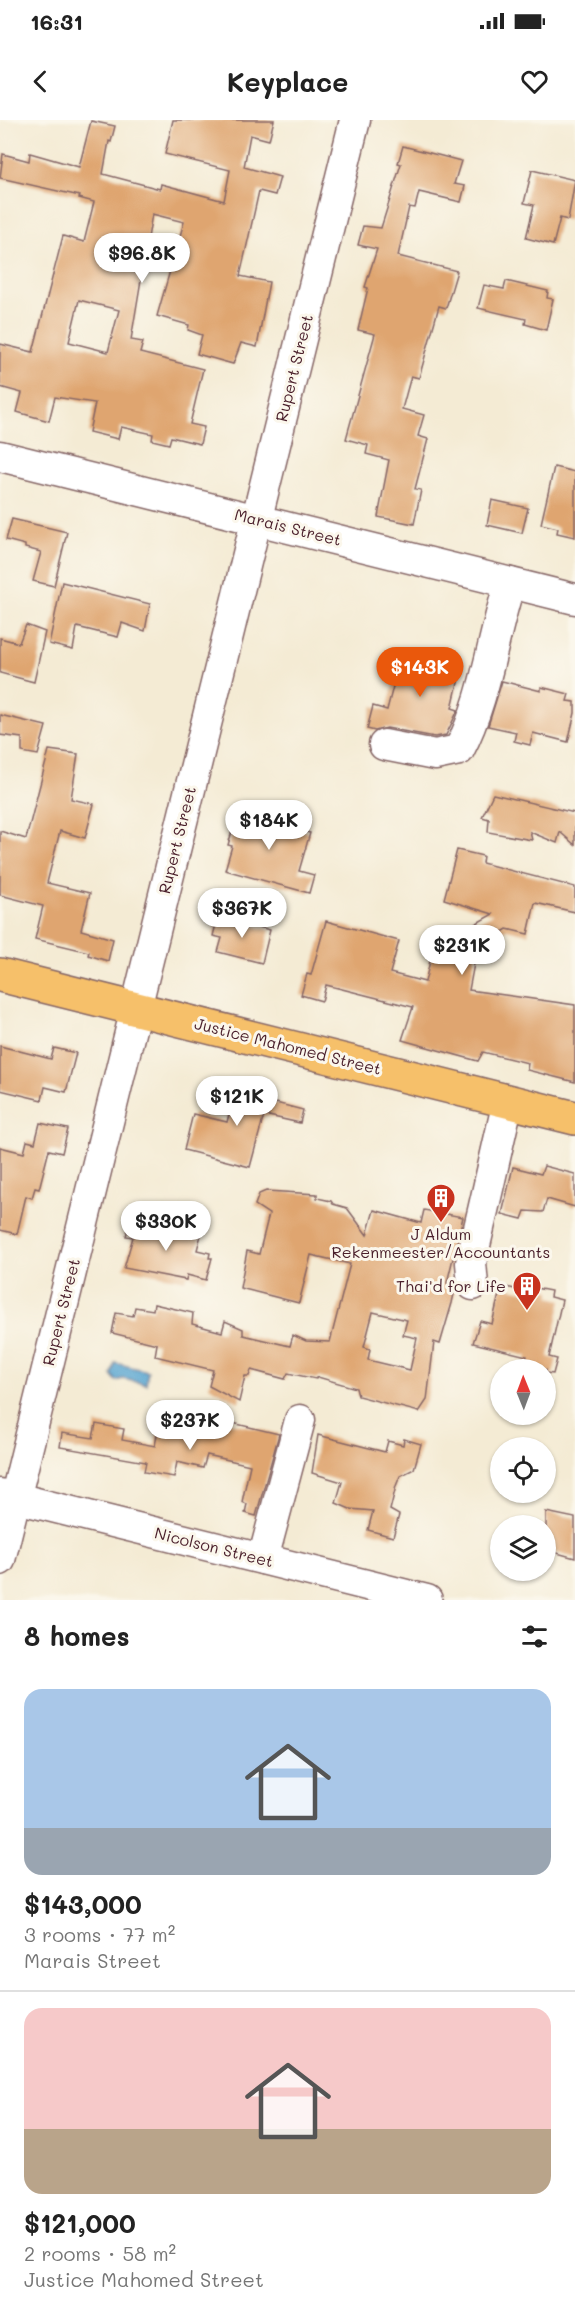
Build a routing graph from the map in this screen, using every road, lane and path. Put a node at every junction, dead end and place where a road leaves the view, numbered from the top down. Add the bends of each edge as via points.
1 (356, 120) edge
2 (0, 456) edge
3 (257, 519) junction
4 (510, 583) junction
5 (575, 599) edge
6 (384, 745) dead end
7 (0, 975) edge
8 (136, 1009) junction
9 (508, 1101) junction
10 (575, 1118) edge
11 (473, 1285) dead end
12 (300, 1420) dead end
13 (8, 1496) edge
14 (263, 1559) junction
15 (0, 1560) edge
16 (427, 1600) edge

1 - 3 street, Rupert Street
2 - 3 street, Marais Street
3 - 4 street, Marais Street
3 - 8 street, Rupert Street
4 - 5 street, Marais Street
4 - 6 street via 473,724 459,750 435,755
7 - 8 main road, Justice Mahomed Street
8 - 9 main road, Justice Mahomed Street
8 - 13 street, Rupert Street
9 - 10 main road, Justice Mahomed Street
9 - 11 street via 471,1263
12 - 14 street
13 - 14 street, Nicolson Street
13 - 15 street, Rupert Street
14 - 16 street, Nicolson Street

